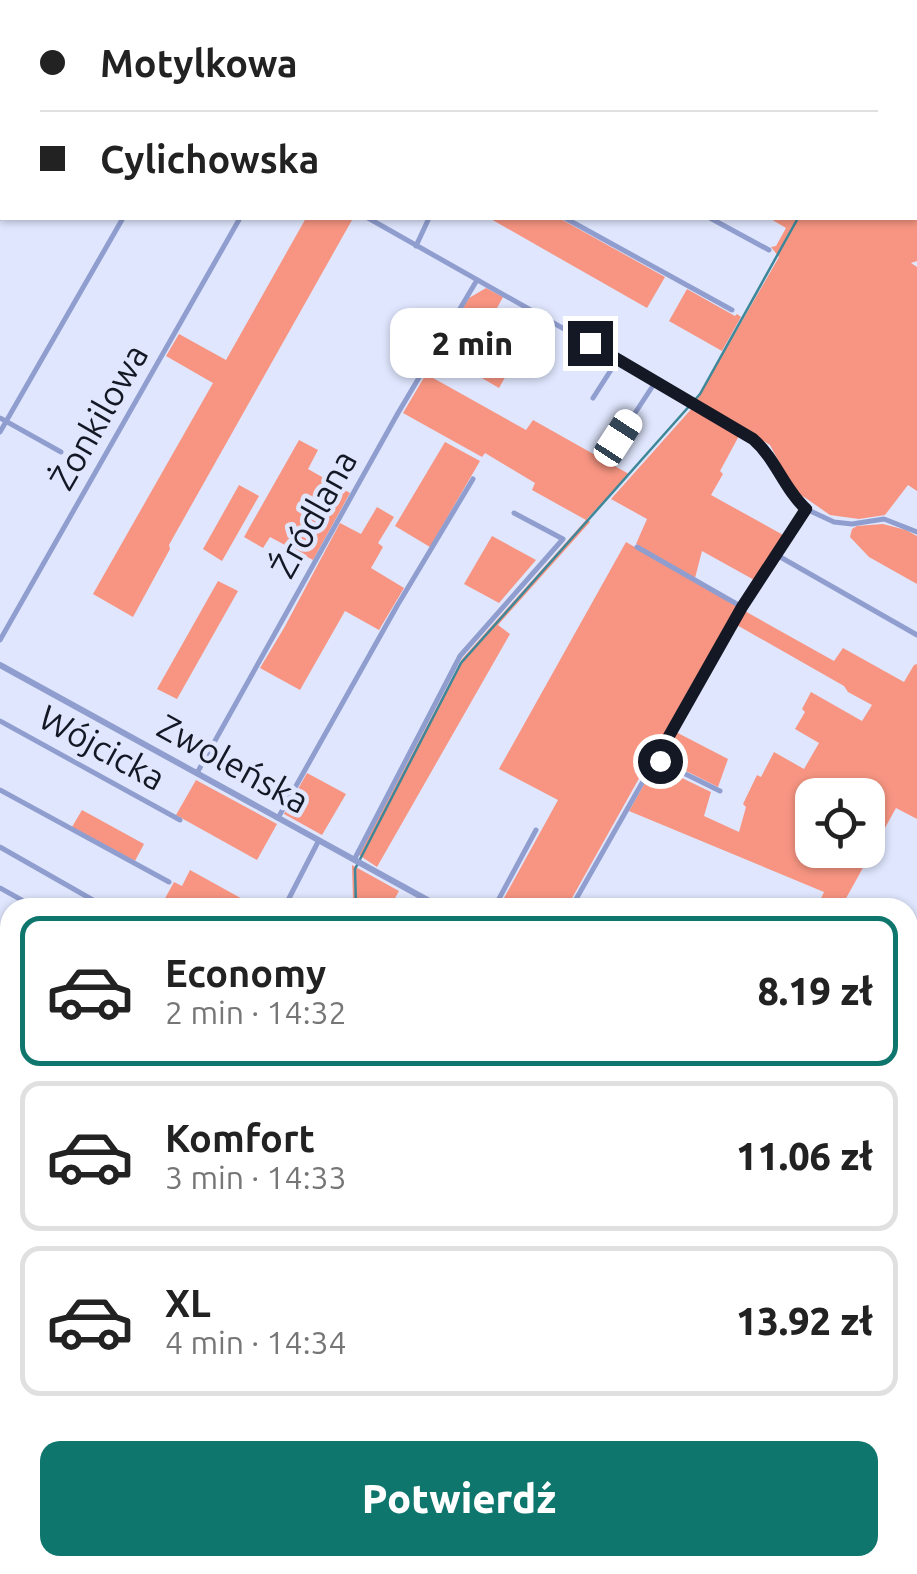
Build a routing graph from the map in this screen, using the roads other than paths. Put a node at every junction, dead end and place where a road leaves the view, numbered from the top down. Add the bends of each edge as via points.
1 (122, 220) edge
2 (239, 220) edge
3 (371, 220) edge
4 (428, 220) edge
5 (569, 220) edge
6 (714, 220) edge
7 (416, 246) junction
8 (768, 250) dead end
9 (477, 280) junction
10 (732, 310) dead end
11 (618, 359) junction
12 (656, 381) junction
13 (592, 398) dead end
14 (3, 419) edge
15 (0, 432) edge
16 (618, 438) dead end
17 (61, 452) dead end
18 (473, 479) dead end
19 (806, 509) junction
20 (514, 513) dead end
21 (915, 529) edge
22 (637, 547) dead end
23 (776, 554) junction
24 (742, 607) junction
25 (917, 635) edge
26 (0, 640) edge
27 (0, 665) edge
28 (0, 720) edge
29 (656, 759) junction
30 (197, 773) junction
31 (0, 790) edge
32 (720, 791) dead end
33 (278, 818) junction
34 (180, 820) dead end
35 (536, 830) dead end
36 (319, 840) junction
37 (0, 848) edge
38 (358, 861) junction
39 (169, 882) dead end
40 (89, 898) edge
41 (289, 898) edge
42 (424, 898) edge
43 (499, 898) edge
44 (577, 898) edge

1 - 14 street
2 - 26 street, Żonkilowa
3 - 7 street
4 - 7 street
5 - 10 street
6 - 8 street
7 - 9 street
9 - 11 street
9 - 30 street, Źródlana
11 - 12 street
11 - 13 street
12 - 16 street
12 - 19 street via 761,446
14 - 15 street
14 - 17 street
18 - 33 street
19 - 21 street via 834,522 884,519
19 - 23 street
20 - 38 street via 563,539 460,656
22 - 24 street
23 - 24 street
23 - 25 street
24 - 29 street
27 - 30 street, Zwoleńska
28 - 34 street, Wójcicka
29 - 32 street
29 - 44 street
30 - 33 street, Zwoleńska
31 - 39 street
33 - 36 street, Zwoleńska
35 - 43 street
36 - 38 street, Zwoleńska
36 - 41 street
37 - 40 street
38 - 42 street, Zwoleńska

